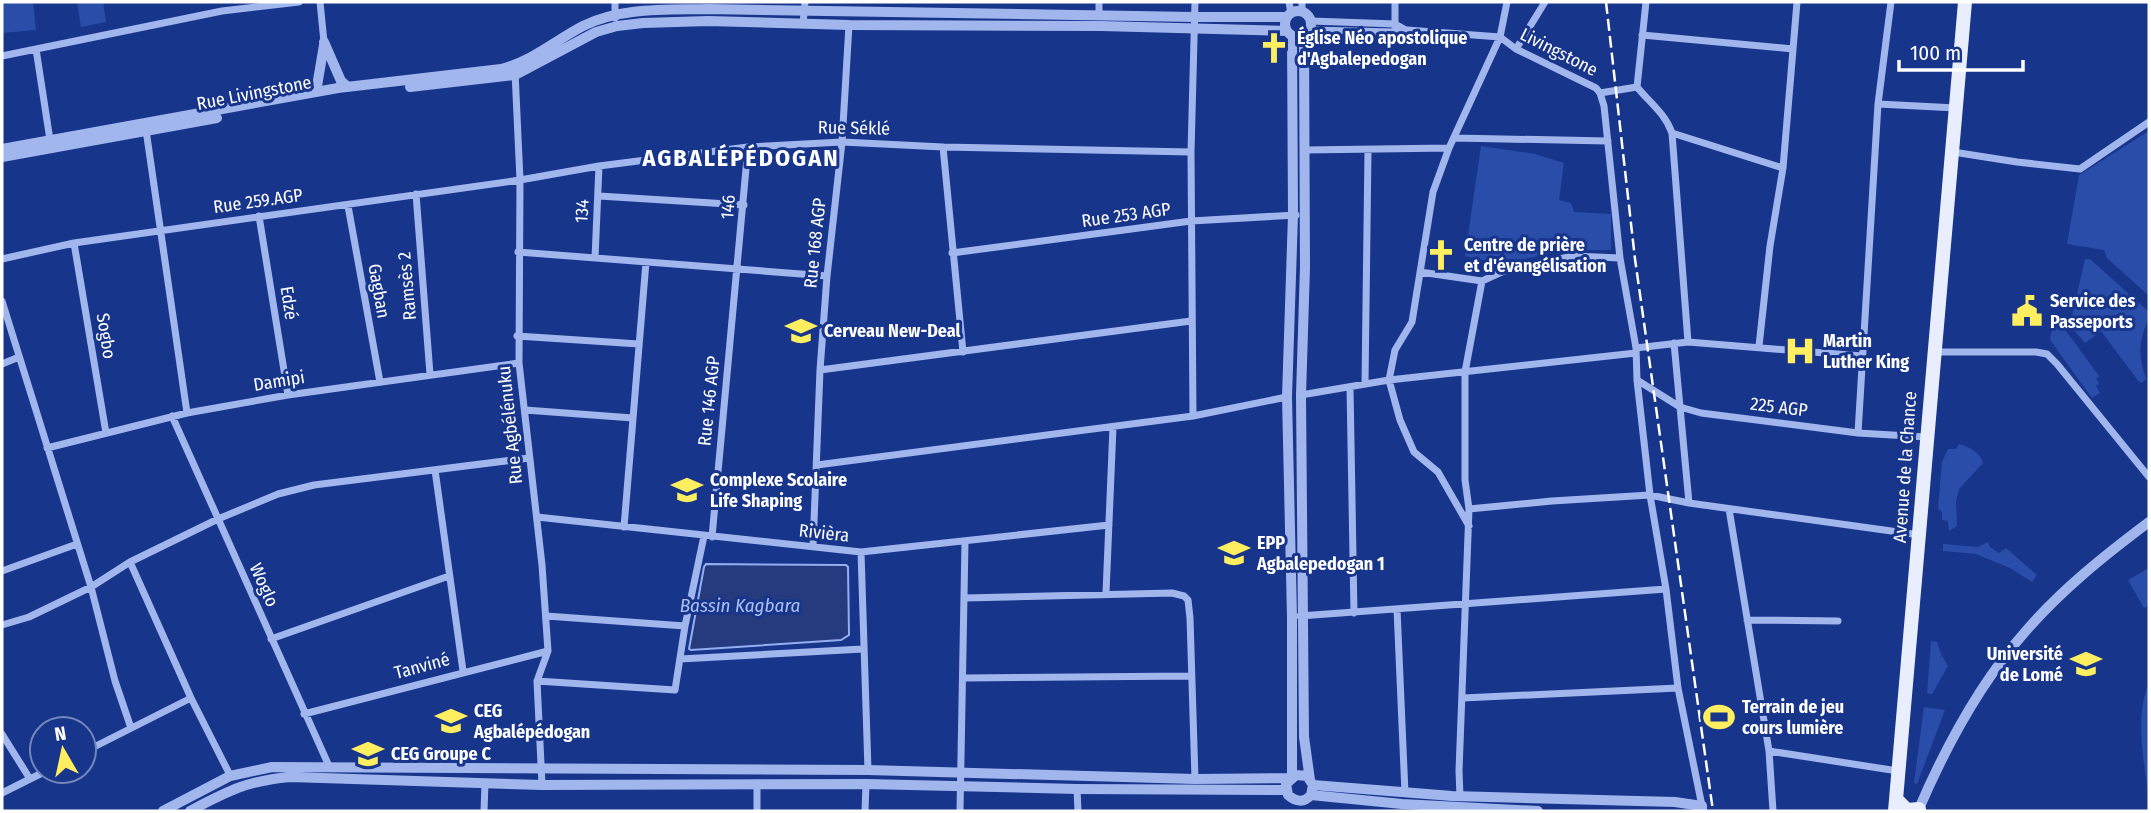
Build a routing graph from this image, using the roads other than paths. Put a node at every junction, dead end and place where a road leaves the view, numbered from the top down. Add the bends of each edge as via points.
1 (220, 2) edge
2 (299, 2) edge
3 (320, 2) edge
4 (615, 2) edge
5 (1099, 2) edge
6 (1195, 2) edge
7 (1395, 2) edge
8 (1507, 2) edge
9 (1545, 2) edge
10 (1646, 2) edge
11 (1797, 2) edge
12 (1891, 2) edge
13 (1965, 2) edge
14 (708, 5) edge
15 (804, 6) edge
16 (1009, 7) edge
17 (1294, 9) edge
18 (222, 11) junction
19 (1099, 14) junction
20 (615, 21) junction
21 (708, 21) junction
22 (1195, 22) junction
23 (803, 24) junction
24 (849, 25) junction
25 (1007, 26) junction
26 (1395, 28) junction
27 (1309, 29) junction
28 (1289, 34) junction
29 (1642, 35) junction
30 (1500, 37) junction
31 (324, 43) junction
32 (36, 49) junction
33 (1516, 49) junction
34 (1793, 49) junction
35 (2, 56) edge
36 (514, 70) junction
37 (1637, 87) junction
38 (342, 90) junction
39 (316, 92) junction
40 (1600, 93) junction
41 (1878, 104) junction
42 (1956, 108) junction
43 (2149, 122) edge
44 (145, 127) junction
45 (1672, 133) junction
46 (1455, 138) junction
47 (1608, 141) junction
48 (842, 142) junction
49 (50, 143) junction
50 (748, 147) junction
51 (943, 147) junction
52 (1449, 148) junction
53 (2, 149) edge
54 (1305, 150) junction
55 (1368, 151) junction
56 (1191, 152) junction
57 (1952, 152) junction
58 (2, 157) edge
59 (599, 166) junction
60 (1783, 168) junction
61 (520, 180) junction
62 (416, 194) junction
63 (599, 196) junction
64 (744, 205) junction
65 (348, 206) junction
66 (1305, 214) junction
67 (1293, 215) junction
68 (259, 216) junction
69 (1191, 221) junction
70 (160, 231) junction
71 (74, 243) junction
72 (518, 252) junction
73 (953, 253) junction
74 (595, 258) junction
75 (1620, 258) junction
76 (2, 259) edge
77 (646, 262) junction
78 (738, 269) junction
79 (1420, 272) junction
80 (827, 276) junction
81 (1482, 281) junction
82 (2, 301) edge
83 (1191, 321) junction
84 (517, 336) junction
85 (1688, 342) junction
86 (1674, 343) junction
87 (639, 344) junction
88 (1759, 346) junction
89 (1636, 351) junction
90 (963, 352) junction
91 (1934, 352) junction
92 (1862, 356) junction
93 (19, 358) junction
94 (519, 363) junction
95 (2, 364) edge
96 (820, 370) junction
97 (1465, 372) junction
98 (430, 374) junction
99 (1389, 380) junction
100 (1637, 380) junction
101 (380, 382) junction
102 (1365, 384) junction
103 (1350, 387) junction
104 (288, 395) junction
105 (1301, 395) junction
106 (1287, 397) junction
107 (1680, 407) junction
108 (525, 410) junction
109 (187, 413) junction
110 (173, 416) junction
111 (1193, 416) junction
112 (633, 418) junction
113 (1113, 427) junction
114 (106, 433) junction
115 (1858, 433) junction
116 (1926, 437) junction
117 (47, 448) junction
118 (529, 458) junction
119 (817, 465) junction
120 (435, 470) junction
121 (2149, 477) edge
122 (1650, 495) junction
123 (1689, 503) junction
124 (1469, 509) junction
125 (1729, 509) junction
126 (537, 517) junction
127 (218, 519) junction
128 (2149, 522) edge
129 (1109, 525) junction
130 (1469, 526) junction
131 (624, 527) junction
132 (1920, 535) junction
133 (704, 536) junction
134 (712, 537) junction
135 (965, 542) junction
136 (77, 544) junction
137 (813, 547) junction
138 (861, 552) junction
139 (130, 562) junction
140 (2, 571) edge
141 (449, 576) junction
142 (91, 587) junction
143 (1666, 589) junction
144 (1106, 593) junction
145 (965, 597) junction
146 (1466, 605) junction
147 (1397, 609) junction
148 (1354, 612) junction
149 (546, 616) junction
150 (1298, 616) junction
151 (1747, 620) junction
152 (1838, 621) dead end
153 (2, 625) edge
154 (684, 626) junction
155 (271, 639) junction
156 (863, 649) junction
157 (548, 651) junction
158 (680, 659) junction
159 (463, 671) junction
160 (1190, 676) junction
161 (963, 678) junction
162 (537, 681) junction
163 (1678, 688) junction
164 (191, 698) junction
165 (1462, 698) junction
166 (304, 714) junction
167 (131, 728) junction
168 (2, 734) edge
169 (98, 745) edge
170 (1769, 751) junction
171 (329, 766) junction
172 (541, 768) junction
173 (869, 769) junction
174 (1898, 771) junction
175 (960, 772) junction
176 (28, 776) edge
177 (230, 776) junction
178 (1195, 779) junction
179 (28, 780) edge
180 (1289, 782) junction
181 (485, 783) junction
182 (757, 783) junction
183 (866, 784) junction
184 (542, 785) junction
185 (960, 786) junction
186 (235, 788) junction
187 (1077, 789) junction
188 (2, 793) edge
189 (1405, 793) junction
190 (1307, 795) edge
191 (1460, 796) junction
192 (1702, 808) edge
193 (1895, 808) edge
194 (1462, 810) edge
195 (1919, 810) edge
196 (163, 811) edge
197 (190, 811) edge
198 (484, 811) edge
199 (757, 811) edge
200 (865, 811) edge
201 (960, 811) edge
202 (1078, 811) edge
203 (1312, 811) edge
204 (1538, 811) edge
205 (1773, 811) edge

1 - 18 street
2 - 18 street
3 - 31 street
4 - 20 street
5 - 19 street
6 - 22 street
7 - 26 street
8 - 30 street
9 - 33 street
10 - 29 street
11 - 34 street
12 - 41 street
13 - 42 main road, Avenue de la Chance
14 - 15 street
14 - 20 street via 652,10
14 - 21 street
15 - 16 street
15 - 23 street
16 - 19 street
16 - 25 street
17 - 22 street
17 - 27 street
17 - 28 street via 1285,21
18 - 32 street
19 - 22 street
20 - 21 street
20 - 36 street
21 - 23 street
22 - 25 street
22 - 28 street
22 - 56 street
23 - 24 street
24 - 25 street
24 - 48 street, Rue 168 AGP
26 - 27 street, Livingstone
26 - 30 street, Livingstone
27 - 28 street
27 - 54 street
28 - 67 street
29 - 34 street
29 - 37 street
30 - 33 street, Livingstone
30 - 46 street
31 - 38 street
31 - 39 street
32 - 35 street
32 - 49 street
33 - 40 street, Livingstone
34 - 60 street
36 - 38 street, Rue Livingstone
36 - 61 street, Rue Agbélénuku
37 - 40 street
37 - 45 street via 1662,113
38 - 39 street, Rue Livingstone
38 - 44 street, Rue Livingstone
39 - 44 street, Rue Livingstone
40 - 47 street, Livingstone
41 - 42 street
41 - 92 street
42 - 57 main road, Avenue de la Chance
43 - 57 street via 2080,169
44 - 49 street, Rue Livingstone
44 - 70 street
45 - 60 street
45 - 85 street
46 - 47 street
46 - 52 street
47 - 75 street, Livingstone
48 - 50 street, Rue Séklé
48 - 51 street, Rue Séklé
48 - 80 street, Rue 168 AGP
49 - 53 street, Rue Livingstone
49 - 58 street, Rue Livingstone
50 - 59 street, Rue Séklé
50 - 64 street, 146
51 - 56 street, Rue Séklé
51 - 73 street
52 - 55 street
52 - 79 street via 1433,192
54 - 55 street
54 - 66 street
55 - 102 street
56 - 69 street
57 - 91 main road, Avenue de la Chance
59 - 61 street, Rue Séklé
59 - 63 street, 134
60 - 88 street
61 - 62 street, Rue 259.AGP
61 - 72 street, Rue Agbélénuku
62 - 65 street, Rue 259.AGP
62 - 98 street, Ramsès 2
63 - 64 street
63 - 74 street, 134
64 - 78 street, 146
65 - 68 street, Rue 259.AGP
65 - 101 street, Gagban
66 - 67 street, Rue 253 AGP
66 - 105 street
67 - 69 street, Rue 253 AGP
67 - 106 street
68 - 70 street, Rue 259.AGP
68 - 104 street, Edzé
69 - 73 street, Rue 253 AGP
69 - 83 street
70 - 71 street, Rue 259.AGP
70 - 109 street
71 - 76 street, Rue 259.AGP
71 - 114 street, Sogbo
72 - 74 street
72 - 84 street, Rue Agbélénuku
73 - 90 street
74 - 77 street
75 - 81 street via 1573,256 1504,271
75 - 89 street, Livingstone
77 - 78 street
77 - 87 street
78 - 80 street
78 - 134 street, Rue 146 AGP
79 - 81 street
79 - 99 street via 1412,321 1395,350
80 - 96 street, Rue 168 AGP
81 - 97 street
82 - 93 street
83 - 90 street
83 - 111 street
84 - 87 street
84 - 94 street, Rue Agbélénuku
85 - 86 street
85 - 88 street
86 - 89 street
86 - 107 street
87 - 112 street
88 - 92 street
89 - 97 street
89 - 100 street, Livingstone
90 - 96 street
91 - 116 main road, Avenue de la Chance
91 - 121 street via 2047,354
92 - 115 street
93 - 95 street
93 - 117 street
94 - 98 street, Damipi
94 - 108 street, Rue Agbélénuku
96 - 119 street, Rue 168 AGP
97 - 99 street
97 - 124 street
98 - 101 street, Damipi
99 - 102 street
99 - 130 street via 1414,452 1438,472
100 - 107 street, 225 AGP
100 - 122 street, Livingstone
101 - 104 street, Damipi
102 - 103 street
103 - 105 street
103 - 148 street
104 - 109 street, Damipi
105 - 106 street
105 - 150 street
106 - 111 street
106 - 150 street
107 - 115 street, 225 AGP
107 - 123 street
108 - 112 street
108 - 118 street, Rue Agbélénuku
109 - 110 street, Damipi
110 - 114 street, Damipi
110 - 127 street, Woglo
111 - 113 street
112 - 131 street
113 - 119 street
113 - 129 street
114 - 117 street, Damipi
115 - 116 street, 225 AGP
116 - 132 main road, Avenue de la Chance
117 - 136 street
118 - 120 street
118 - 126 street, Rue Agbélénuku
119 - 137 street, Rue 168 AGP
120 - 127 street via 314,485 278,494
120 - 141 street
122 - 123 street
122 - 124 street
122 - 143 street, Livingstone
123 - 125 street
124 - 130 street
125 - 132 street
125 - 151 street
126 - 131 street, Rivièra
126 - 149 street, Rue Agbélénuku
127 - 139 street
127 - 155 street, Woglo
128 - 195 street via 2108,552 2024,632 1964,719
129 - 135 street, Rivièra
129 - 144 street
130 - 146 street
131 - 133 street, Rivièra
132 - 174 main road, Avenue de la Chance
133 - 134 street, Rivièra
133 - 154 street
134 - 137 street, Rivièra
135 - 138 street, Rivièra
135 - 145 street
136 - 140 street
136 - 142 street
137 - 138 street, Rivièra
138 - 156 street
139 - 142 street
139 - 164 street
141 - 155 street
141 - 159 street
142 - 153 street
142 - 167 street
143 - 146 street
143 - 163 street, Livingstone
144 - 145 street
144 - 160 street via 1178,593 1188,600
145 - 161 street
146 - 147 street
146 - 165 street
147 - 148 street
147 - 189 street
148 - 150 street
149 - 154 street
149 - 157 street, Rue Agbélénuku
150 - 180 street
150 - 190 street
151 - 152 street
151 - 170 street
154 - 158 street
155 - 166 street, Woglo
156 - 158 street
156 - 173 street
157 - 159 street, Tanviné
157 - 162 street, Rue Agbélénuku
158 - 162 street via 675,690
159 - 166 street, Tanviné
160 - 161 street
160 - 178 street
161 - 175 street
162 - 172 street, Rue Agbélénuku
163 - 165 street
163 - 192 street, Livingstone
164 - 167 street
164 - 177 street
165 - 191 street
166 - 171 street, Woglo
167 - 169 street
168 - 176 street
170 - 174 street
170 - 205 street
171 - 172 street
171 - 177 street via 272,767
172 - 173 street
172 - 184 street, Rue Agbélénuku
173 - 175 street
174 - 193 main road, Avenue de la Chance
175 - 178 street
175 - 185 street
177 - 186 street
177 - 196 street
178 - 180 street
179 - 188 street
180 - 187 street
180 - 190 street via 1288,795
180 - 190 street via 1302,774
181 - 184 street
181 - 186 street via 290,777
181 - 198 street
182 - 183 street
182 - 184 street
182 - 199 street
183 - 185 street
183 - 200 street
185 - 187 street
185 - 201 street
186 - 197 street
187 - 202 street
189 - 190 street
189 - 191 street
190 - 194 street
190 - 203 street
191 - 192 street via 1675,802
193 - 195 main road
194 - 204 street

